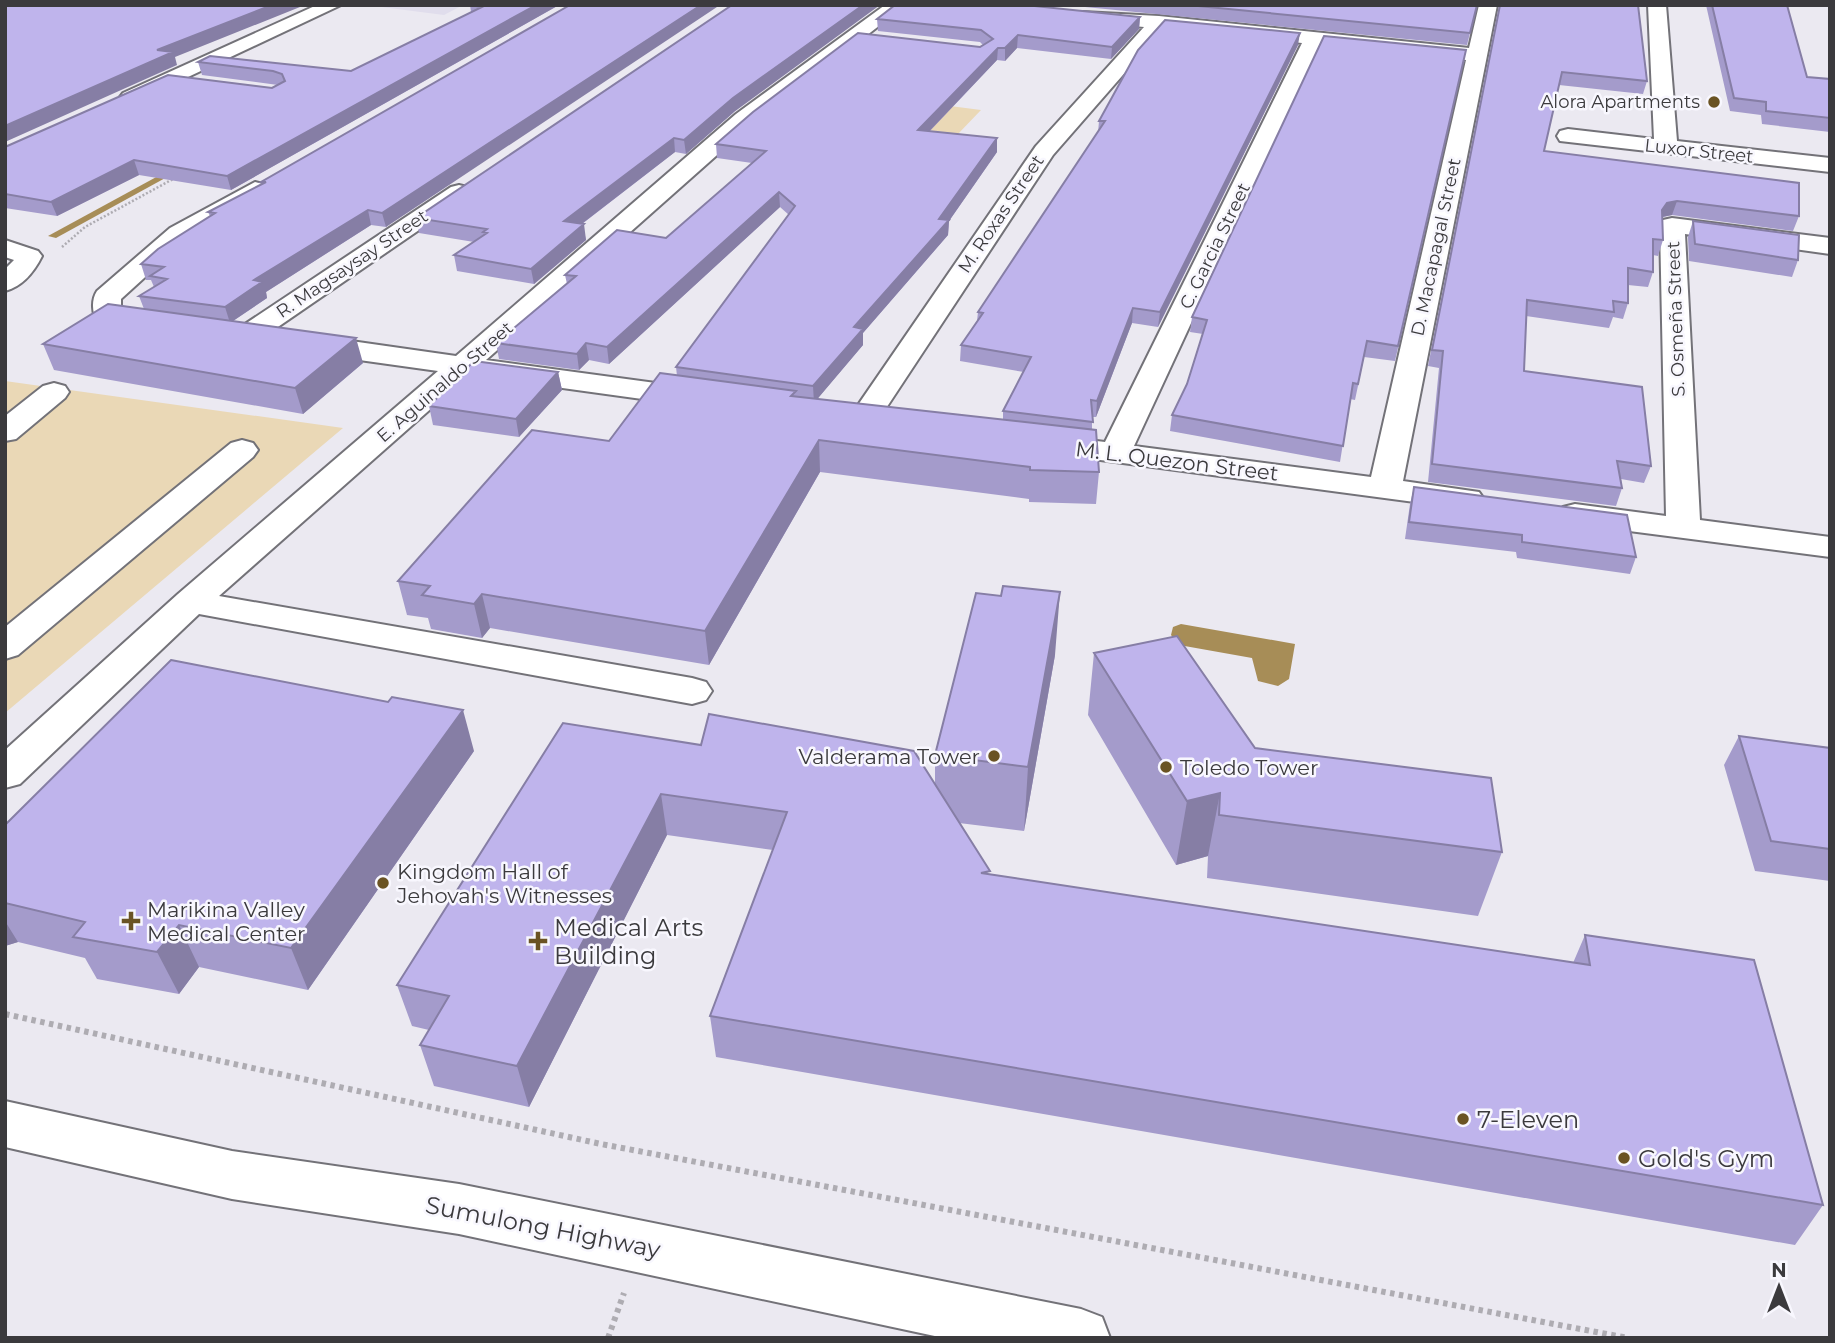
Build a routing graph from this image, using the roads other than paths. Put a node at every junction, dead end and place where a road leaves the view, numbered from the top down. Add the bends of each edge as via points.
1 (332, 5) edge
2 (897, 5) edge
3 (1486, 5) edge
4 (1657, 5) edge
5 (1076, 15) edge
6 (1159, 22) junction
7 (855, 37) junction
8 (1314, 38) junction
9 (885, 40) edge
10 (1477, 55) junction
11 (169, 79) junction
12 (212, 85) edge
13 (106, 108) edge
14 (1568, 136) dead end
15 (1666, 147) junction
16 (1830, 165) edge
17 (276, 177) edge
18 (474, 182) edge
19 (1830, 246) edge
20 (5, 248) edge
21 (5, 283) edge
22 (177, 327) edge
23 (463, 365) junction
24 (54, 392) dead end
25 (724, 402) edge
26 (901, 426) edge
27 (5, 432) edge
28 (1018, 441) edge
29 (242, 450) dead end
30 (1115, 453) junction
31 (1385, 488) junction
32 (1493, 503) edge
33 (1548, 510) edge
34 (1683, 528) junction
35 (1830, 547) edge
36 (191, 602) junction
37 (5, 647) edge
38 (692, 691) dead end
39 (5, 774) edge
40 (5, 1124) edge
41 (943, 1323) edge
42 (1012, 1331) edge
43 (1080, 1338) edge

1 - 11 street
2 - 7 street, E. Aguinaldo Street
3 - 10 street, D. Macapagal Street
4 - 15 street
5 - 6 street
6 - 8 street
6 - 26 street, M. Roxas Street via 1044,151 848,419
7 - 9 street
7 - 23 street, E. Aguinaldo Street via 744,119
8 - 10 street
8 - 30 street, C. Garcia Street
10 - 31 street, D. Macapagal Street
11 - 12 street
11 - 13 street
14 - 15 street, Luxor Street
15 - 16 street, Luxor Street
17 - 22 street via 178,233 107,297 108,317
18 - 23 street, R. Magsaysay Street via 232,334
19 - 34 street, S. Osmeña Street via 1672,225
20 - 21 street via 29,256
23 - 25 street
23 - 36 street, E. Aguinaldo Street
24 - 27 street
28 - 30 street, M. L. Quezon Street
29 - 37 street
30 - 31 street, M. L. Quezon Street
31 - 32 street, M. L. Quezon Street
33 - 34 street
34 - 35 street
36 - 38 street
36 - 39 street, E. Aguinaldo Street
40 - 41 street, Sumulong Highway via 232,1175 459,1209
41 - 42 street, Sumulong Highway
42 - 43 street, Sumulong Highway

